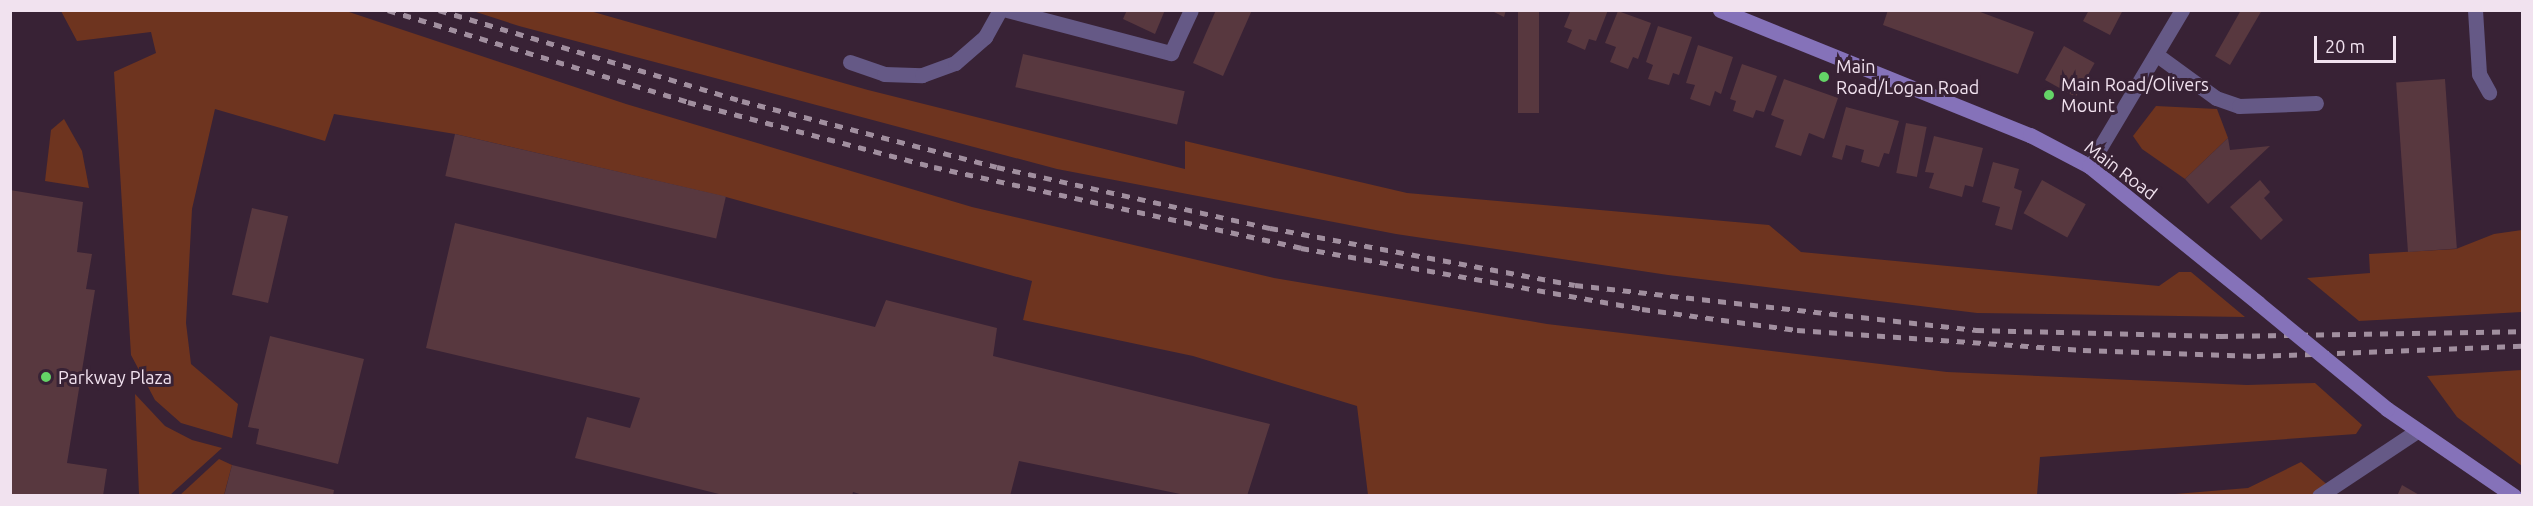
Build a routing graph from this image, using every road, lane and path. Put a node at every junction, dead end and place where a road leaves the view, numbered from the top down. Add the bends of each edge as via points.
1 (1000, 10) edge
2 (1007, 10) edge
3 (1191, 10) edge
4 (1720, 10) edge
5 (2182, 10) edge
6 (2475, 10) edge
7 (2157, 56) junction
8 (850, 62) dead end
9 (2489, 92) dead end
10 (2316, 103) dead end
11 (2088, 166) junction
12 (2417, 431) junction
13 (2319, 495) edge
14 (2514, 495) edge

1 - 8 street via 985,37 955,63 922,75 884,74
2 - 3 street via 1171,53
4 - 11 main road, Main Road via 2030,135
5 - 7 street
6 - 9 street via 2479,74
7 - 10 street via 2216,98 2239,106
7 - 11 street
11 - 12 main road, Main Road, bridge
12 - 13 street
12 - 14 main road, Main Road

